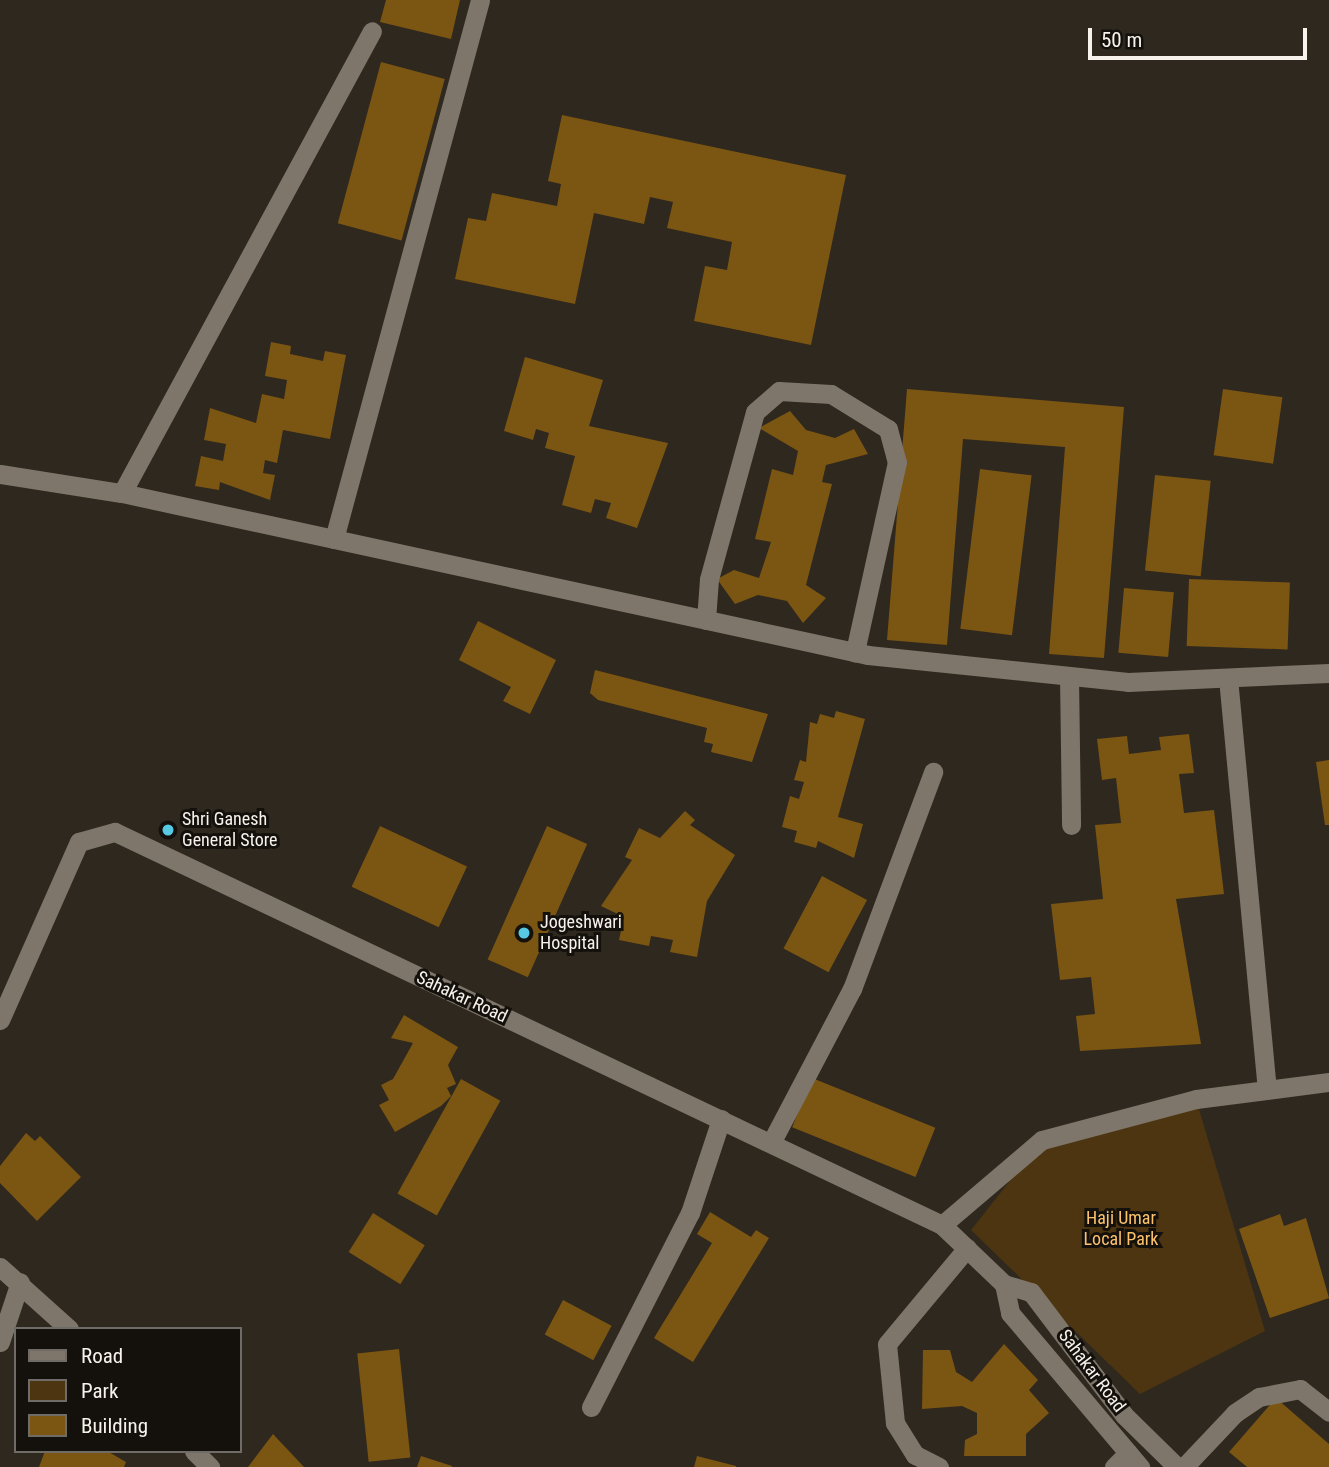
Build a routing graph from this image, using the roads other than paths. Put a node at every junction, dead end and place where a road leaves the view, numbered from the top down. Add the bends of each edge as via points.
1 (480, 0) edge
2 (372, 32) dead end
3 (0, 474) edge
4 (122, 493) junction
5 (334, 539) junction
6 (706, 620) junction
7 (855, 652) junction
8 (1329, 673) edge
9 (1069, 676) junction
10 (1228, 678) junction
11 (933, 772) dead end
12 (1071, 825) dead end
13 (0, 1020) edge
14 (1329, 1082) edge
15 (1267, 1089) junction
16 (720, 1119) junction
17 (771, 1143) junction
18 (942, 1225) junction
19 (967, 1248) junction
20 (0, 1267) edge
21 (20, 1282) junction
22 (1004, 1284) junction
23 (67, 1327) edge
24 (0, 1342) edge
25 (591, 1407) dead end
26 (1329, 1412) edge
27 (196, 1453) edge
28 (1127, 1462) edge
29 (210, 1467) edge
30 (939, 1467) edge
31 (1177, 1467) edge
32 (1184, 1467) edge

1 - 5 street
2 - 4 street
3 - 4 street
4 - 5 street
5 - 6 street
6 - 7 street
6 - 7 street via 709,579 755,412 779,391 831,394 888,429 897,462
7 - 9 street
8 - 10 street
9 - 10 street via 1128,682
9 - 12 street
10 - 15 street
11 - 17 street via 852,989
13 - 16 street, Sahakar Road via 79,842 115,832
14 - 15 street
15 - 18 street via 1196,1099 1042,1140
16 - 17 street, Sahakar Road
16 - 25 street via 690,1213
17 - 18 street, Sahakar Road
18 - 19 street, Sahakar Road
19 - 22 street, Sahakar Road
19 - 30 street via 887,1344 895,1423 915,1455
20 - 21 street
21 - 23 street
21 - 24 street
22 - 28 street, Sahakar Road via 1010,1313
22 - 31 street, Sahakar Road via 1031,1292 1124,1415
26 - 32 street via 1300,1389 1259,1397 1235,1413
27 - 29 street

